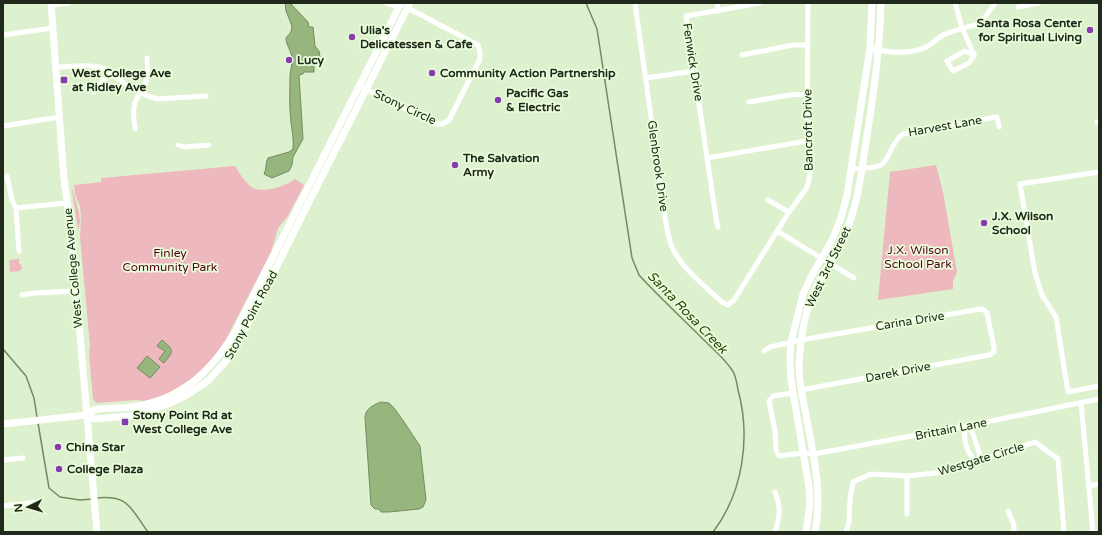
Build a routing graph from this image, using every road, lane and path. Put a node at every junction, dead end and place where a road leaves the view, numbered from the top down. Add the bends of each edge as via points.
1 (69, 3) edge
2 (387, 3) edge
3 (399, 3) edge
4 (635, 3) edge
5 (717, 3) edge
6 (760, 3) edge
7 (808, 3) edge
8 (872, 3) edge
9 (881, 3) edge
10 (955, 3) edge
11 (995, 3) edge
12 (1040, 3) edge
13 (51, 4) edge
14 (409, 6) edge
15 (1018, 8) dead end
16 (719, 11) junction
17 (53, 28) junction
18 (962, 28) junction
19 (3, 35) edge
20 (807, 45) junction
21 (870, 48) junction
22 (879, 51) junction
23 (742, 55) dead end
24 (974, 55) junction
25 (147, 58) dead end
26 (56, 67) junction
27 (111, 71) junction
28 (694, 71) junction
29 (646, 78) junction
30 (359, 86) junction
31 (366, 89) junction
32 (94, 92) dead end
33 (141, 92) junction
34 (807, 94) junction
35 (206, 96) dead end
36 (749, 102) dead end
37 (60, 117) junction
38 (3, 126) edge
39 (999, 128) dead end
40 (135, 129) dead end
41 (807, 141) junction
42 (178, 145) dead end
43 (209, 145) dead end
44 (707, 158) junction
45 (862, 168) junction
46 (852, 169) junction
47 (1099, 172) edge
48 (7, 176) dead end
49 (768, 200) dead end
50 (67, 203) junction
51 (16, 208) junction
52 (789, 212) junction
53 (718, 227) dead end
54 (777, 231) junction
55 (19, 251) dead end
56 (822, 258) junction
57 (830, 263) junction
58 (854, 278) dead end
59 (76, 291) junction
60 (22, 295) dead end
61 (728, 305) joint
62 (801, 340) junction
63 (792, 342) junction
64 (764, 350) dead end
65 (994, 352) joint
66 (1099, 386) edge
67 (801, 390) junction
68 (793, 393) junction
69 (174, 394) junction
70 (1099, 399) edge
71 (1081, 403) junction
72 (146, 412) junction
73 (86, 415) junction
74 (3, 424) edge
75 (966, 426) junction
76 (803, 453) junction
77 (814, 454) junction
78 (23, 458) dead end
79 (3, 460) edge
80 (977, 462) junction
81 (907, 476) junction
82 (1099, 484) edge
83 (1089, 486) junction
84 (775, 492) dead end
85 (38, 502) dead end
86 (3, 506) edge
87 (1008, 512) dead end
88 (906, 514) dead end
89 (97, 532) edge
90 (775, 532) edge
91 (806, 532) edge
92 (815, 532) edge
93 (846, 532) edge
94 (1014, 532) edge
95 (1064, 532) edge
96 (1093, 532) edge

1 - 13 street
2 - 3 street
3 - 14 street, Stony Circle
3 - 30 main road, Stony Point Road
4 - 29 street, Glenbrook Drive
5 - 16 street
6 - 16 street, Fenwick Drive
7 - 20 street, Bancroft Drive
8 - 21 main road, West 3rd Street
9 - 22 main road, West 3rd Street
10 - 18 street
11 - 18 street via 979,24
12 - 15 street
13 - 17 main road, West College Avenue
14 - 31 main road, Stony Point Road
14 - 31 street, Stony Circle via 478,45 480,58 450,120 436,124
16 - 28 street, Fenwick Drive via 686,16
17 - 19 street
17 - 26 main road, West College Avenue
18 - 22 street via 921,49 907,52
18 - 24 street
20 - 23 street
20 - 34 street, Bancroft Drive
21 - 22 street
21 - 46 main road, West 3rd Street
22 - 45 main road, West 3rd Street
24 - 24 street via 969,63 953,72 947,61 965,51
25 - 33 street via 148,76
26 - 27 street via 94,66
26 - 37 main road, West College Avenue
27 - 32 street
27 - 33 street via 118,79
28 - 29 street
28 - 44 street, Fenwick Drive
29 - 61 street, Glenbrook Drive via 669,241 686,268
30 - 31 street, Stony Circle
30 - 69 main road, Stony Point Road via 224,351 206,372
31 - 72 main road, Stony Point Road via 256,308 225,362 209,380 187,395
33 - 35 street via 157,99
33 - 40 street via 134,106
34 - 36 street via 790,94
34 - 41 street, Bancroft Drive
37 - 38 street
37 - 50 main road, West College Avenue
39 - 45 street, Harvest Lane via 997,117 902,134 881,165
41 - 44 street
41 - 52 street, Bancroft Drive via 809,181
42 - 43 street
44 - 53 street, Fenwick Drive
45 - 46 street, Harvest Lane
45 - 57 main road, West 3rd Street via 849,226
46 - 56 main road, West 3rd Street via 841,218
47 - 66 street via 1020,184 1035,273 1042,295 1056,317 1068,392
48 - 51 street
49 - 52 street
50 - 51 street
50 - 59 main road, West College Avenue
51 - 55 street
52 - 54 street, Bancroft Drive
54 - 56 street
54 - 61 street, Bancroft Drive via 734,300
56 - 57 street
56 - 63 main road, West 3rd Street via 803,294
57 - 58 street
57 - 62 main road, West 3rd Street via 813,294
59 - 60 street via 35,292
59 - 73 main road, West College Avenue
62 - 63 street, Carina Drive
62 - 65 street, Carina Drive via 980,309 987,313
62 - 67 main road, West 3rd Street
63 - 64 street, Carina Drive
63 - 68 main road, West 3rd Street via 790,372
65 - 67 street, Darek Drive
67 - 77 main road, West 3rd Street
68 - 76 main road, West 3rd Street
68 - 76 street, Brittain Lane via 773,396 769,401 776,450 779,456
69 - 72 main road via 172,398
69 - 73 main road, Stony Point Road via 142,406 94,410
70 - 71 street, Brittain Lane
71 - 75 street, Brittain Lane
71 - 83 street
72 - 73 main road, Stony Point Road via 95,418
73 - 74 main road
73 - 89 main road, West College Avenue
75 - 77 street, Brittain Lane
75 - 80 street via 964,434 970,456
75 - 80 street via 972,431 980,455
76 - 77 street, Brittain Lane
76 - 91 main road, West 3rd Street via 810,503
77 - 92 main road, West 3rd Street via 819,492
78 - 79 street
80 - 81 street, Westgate Circle via 944,472
80 - 95 street, Westgate Circle via 1035,442 1058,459
81 - 88 street
81 - 93 street, Westgate Circle via 871,474 853,482
82 - 83 street
83 - 96 street
84 - 90 street via 780,504
85 - 86 street
87 - 94 street via 1014,525

